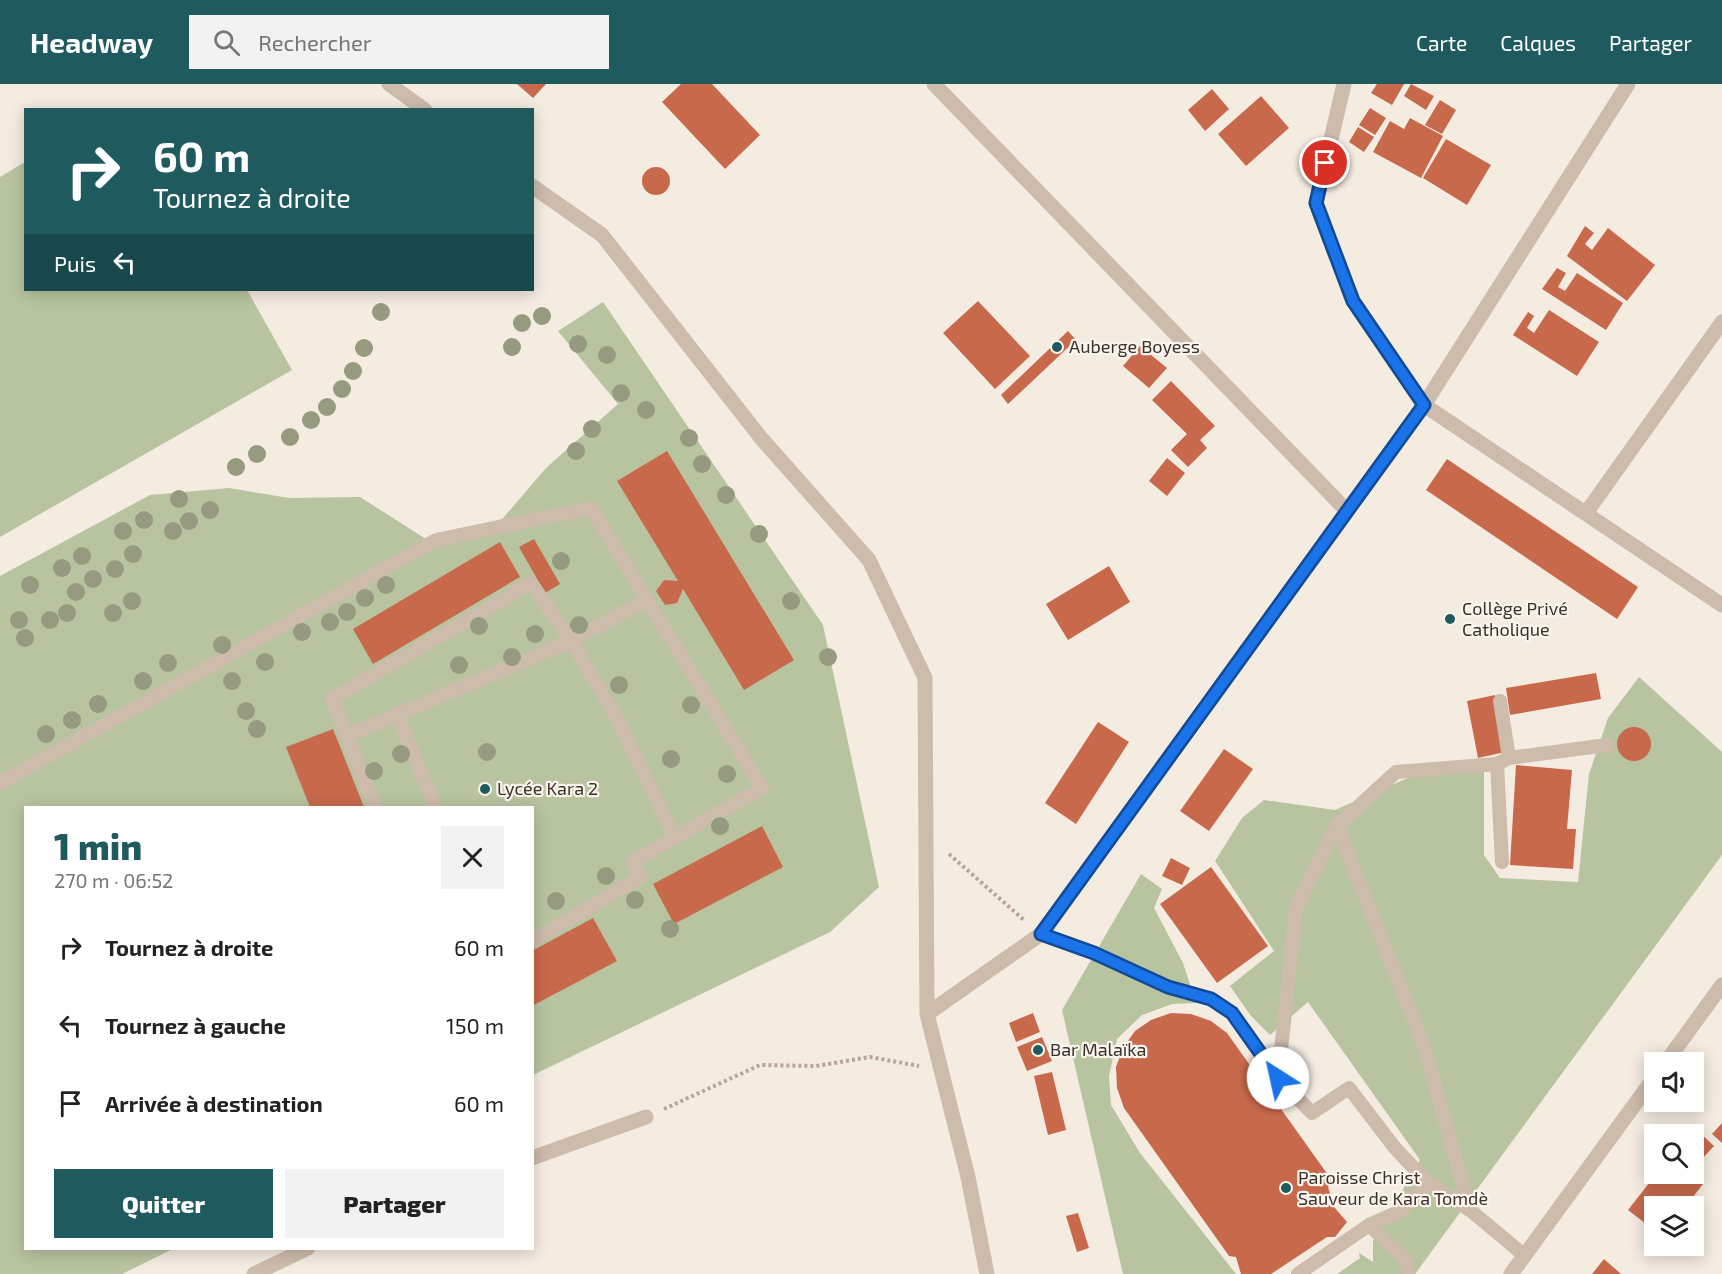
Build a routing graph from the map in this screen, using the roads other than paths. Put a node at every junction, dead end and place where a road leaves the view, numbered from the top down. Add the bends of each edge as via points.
1 (389, 84) edge
2 (934, 84) edge
3 (1344, 84) edge
4 (1628, 84) edge
5 (422, 108) edge
6 (534, 187) edge
7 (1722, 322) edge
8 (1424, 405) junction
9 (1347, 511) junction
10 (1586, 513) junction
11 (647, 600) junction
12 (1722, 605) edge
13 (571, 641) junction
14 (1500, 701) dead end
15 (398, 714) junction
16 (347, 736) junction
17 (1607, 745) dead end
18 (1503, 761) junction
19 (0, 783) edge
20 (375, 806) edge
21 (435, 806) edge
22 (1337, 826) junction
23 (675, 838) junction
24 (1502, 862) dead end
25 (1041, 934) junction
26 (534, 940) edge
27 (1722, 985) edge
28 (927, 1014) junction
29 (1673, 1052) edge
30 (1278, 1078) junction
31 (1644, 1092) edge
32 (646, 1117) road end
33 (534, 1157) edge
34 (1428, 1183) junction
35 (1470, 1210) junction
36 (1369, 1225) junction
37 (304, 1250) edge
38 (1525, 1256) junction
39 (254, 1274) edge
40 (987, 1274) edge
41 (1298, 1274) edge
42 (1409, 1274) edge
43 (1511, 1274) edge

1 - 5 street
2 - 9 street
3 - 8 street via 1316,203 1353,301
4 - 8 street
6 - 28 street via 602,235 761,438 869,560 925,678
7 - 10 street
8 - 9 street
8 - 10 street
9 - 25 street
10 - 12 street
11 - 13 lane
11 - 19 lane via 591,508 436,540
11 - 23 lane via 762,788
13 - 15 lane
13 - 16 lane via 531,584 332,699
13 - 23 lane via 615,715
14 - 18 lane
15 - 16 lane
15 - 21 lane
16 - 20 lane
17 - 18 lane
18 - 22 lane via 1396,772
18 - 24 lane
22 - 30 lane via 1296,908
22 - 35 lane via 1424,1046
23 - 26 lane via 632,862 641,877
25 - 28 street
25 - 30 lane via 1168,987 1211,999 1232,1013
27 - 29 street
28 - 40 street via 968,1177
30 - 34 lane via 1312,1113 1349,1088
31 - 38 street
32 - 33 street
34 - 35 lane
34 - 36 lane via 1401,1211
35 - 38 lane
36 - 41 lane
36 - 42 lane via 1406,1260
37 - 39 street
38 - 43 street

